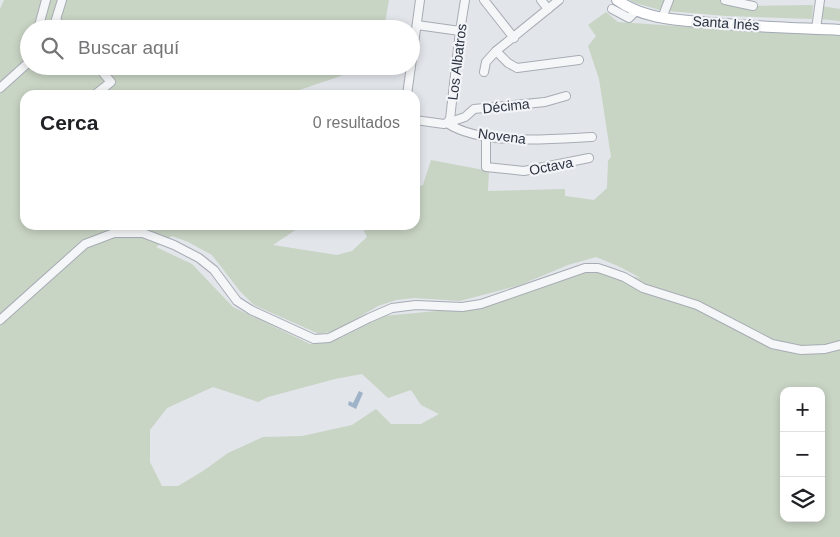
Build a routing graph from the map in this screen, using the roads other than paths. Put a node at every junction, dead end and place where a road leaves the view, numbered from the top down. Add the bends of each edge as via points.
1 (46, 0) edge
2 (62, 0) edge
3 (420, 0) edge
4 (465, 0) edge
5 (484, 0) edge
6 (540, 0) edge
7 (559, 0) edge
8 (669, 0) edge
9 (725, 0) edge
10 (820, 0) edge
11 (614, 4) edge
12 (753, 6) dead end
13 (548, 8) junction
14 (662, 18) junction
15 (40, 20) edge
16 (56, 20) edge
17 (417, 20) edge
18 (420, 26) edge
19 (816, 29) junction
20 (840, 30) edge
21 (460, 31) junction
22 (514, 38) junction
23 (496, 51) junction
24 (578, 60) dead end
25 (20, 70) edge
26 (484, 72) dead end
27 (104, 75) edge
28 (410, 75) edge
29 (0, 88) edge
30 (101, 90) edge
31 (409, 90) edge
32 (566, 96) dead end
33 (420, 121) edge
34 (448, 123) junction
35 (486, 135) junction
36 (592, 137) dead end
37 (590, 158) dead end
38 (0, 320) edge
39 (840, 346) edge

1 - 15 street
2 - 16 street
3 - 17 street
4 - 21 street, Los Albatros
5 - 22 street
6 - 13 street
7 - 13 street
8 - 14 street
9 - 12 street, Santa Inés
10 - 19 street
11 - 14 main road, Santa Inés
13 - 22 street
14 - 19 main road, Santa Inés
18 - 21 street
19 - 20 main road, Santa Inés
21 - 34 street, Los Albatros
22 - 23 street
23 - 24 street via 517,68
23 - 26 street via 486,62
25 - 29 street
27 - 30 street via 110,82
28 - 31 street
32 - 34 street, Décima via 545,102 474,109 465,117
33 - 34 street, Novena
34 - 35 street, Novena via 457,130
35 - 36 street, Novena via 530,140
35 - 37 street, Octava via 486,168 524,171
38 - 39 street via 85,244 114,233 143,233 199,258 214,270 237,301 251,310 314,339 329,338 392,308 480,304 585,268 598,268 643,288 697,305 772,344 801,350

